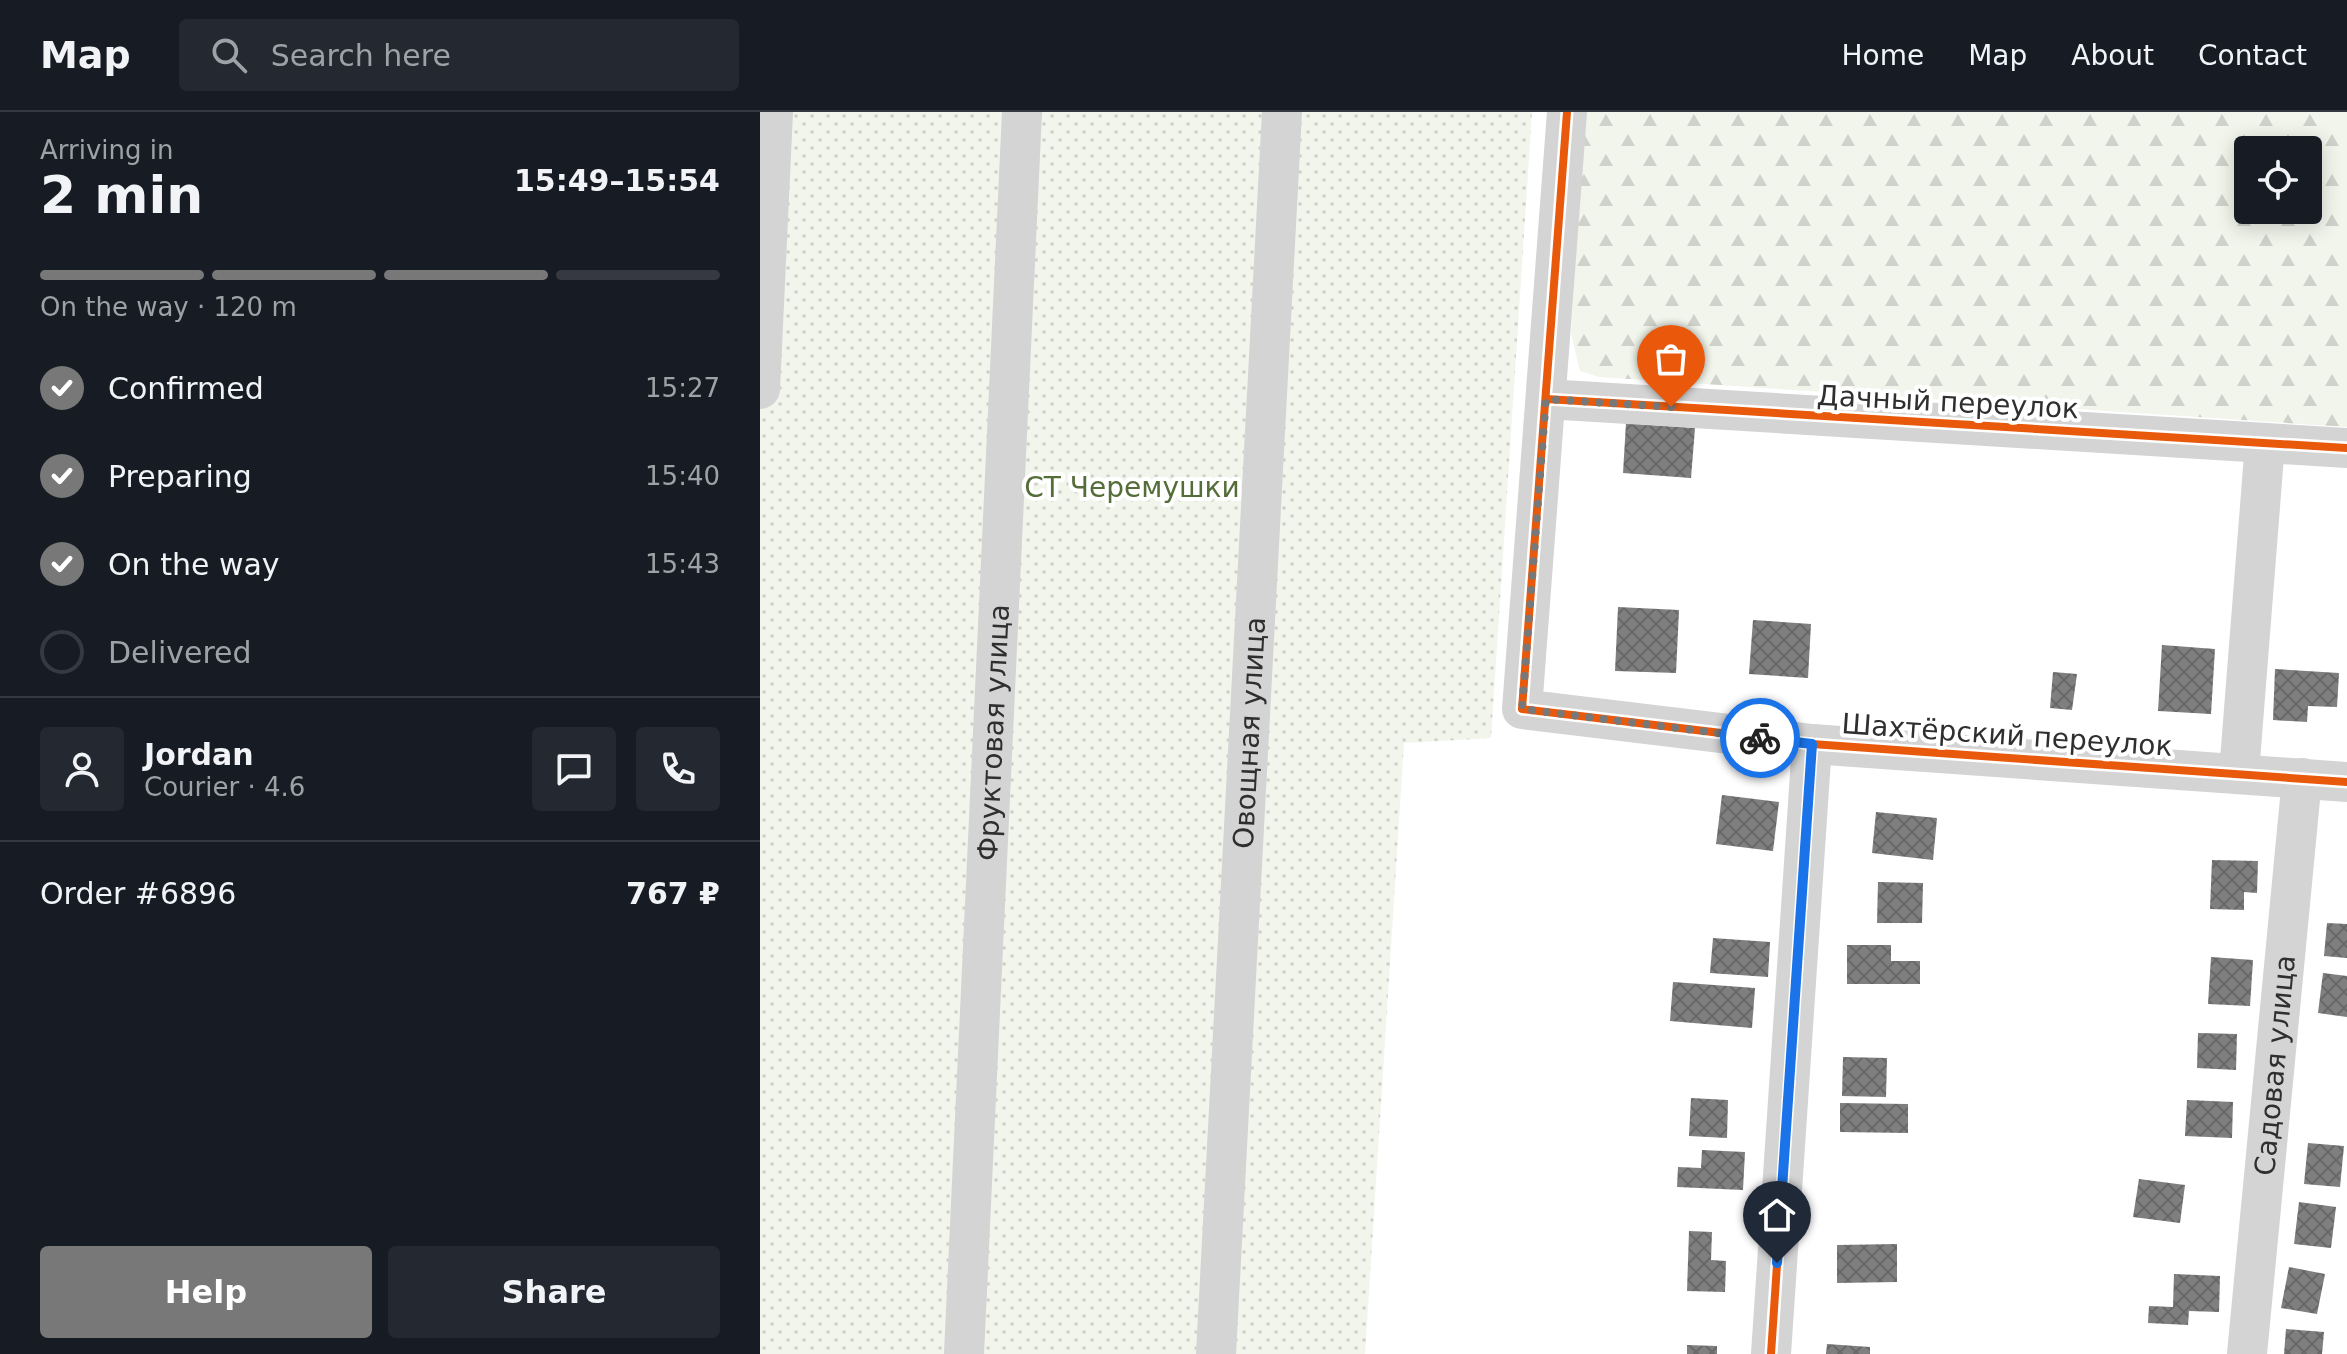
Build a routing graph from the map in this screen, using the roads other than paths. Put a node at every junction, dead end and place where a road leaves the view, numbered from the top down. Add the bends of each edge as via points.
1 (773, 112) edge
2 (1022, 112) edge
3 (1282, 112) edge
4 (1567, 112) edge
5 (760, 389) edge
6 (1546, 399) junction
7 (2265, 443) junction
8 (2347, 448) edge
9 (1812, 744) junction
10 (2239, 773) junction
11 (2302, 778) junction
12 (2347, 782) edge
13 (964, 1354) edge
14 (1216, 1354) edge
15 (1771, 1354) edge
16 (2247, 1354) edge

1 - 5 street
2 - 13 street, Фруктовая улица
3 - 14 street, Овощная улица
4 - 6 street
6 - 7 street, Дачный переулок
6 - 9 street, Шахтёрский переулок via 1522,709
7 - 8 street, Дачный переулок
7 - 10 street
9 - 10 street, Шахтёрский переулок
9 - 15 street
10 - 11 street, Шахтёрский переулок
11 - 12 street, Шахтёрский переулок
11 - 16 street, Садовая улица

